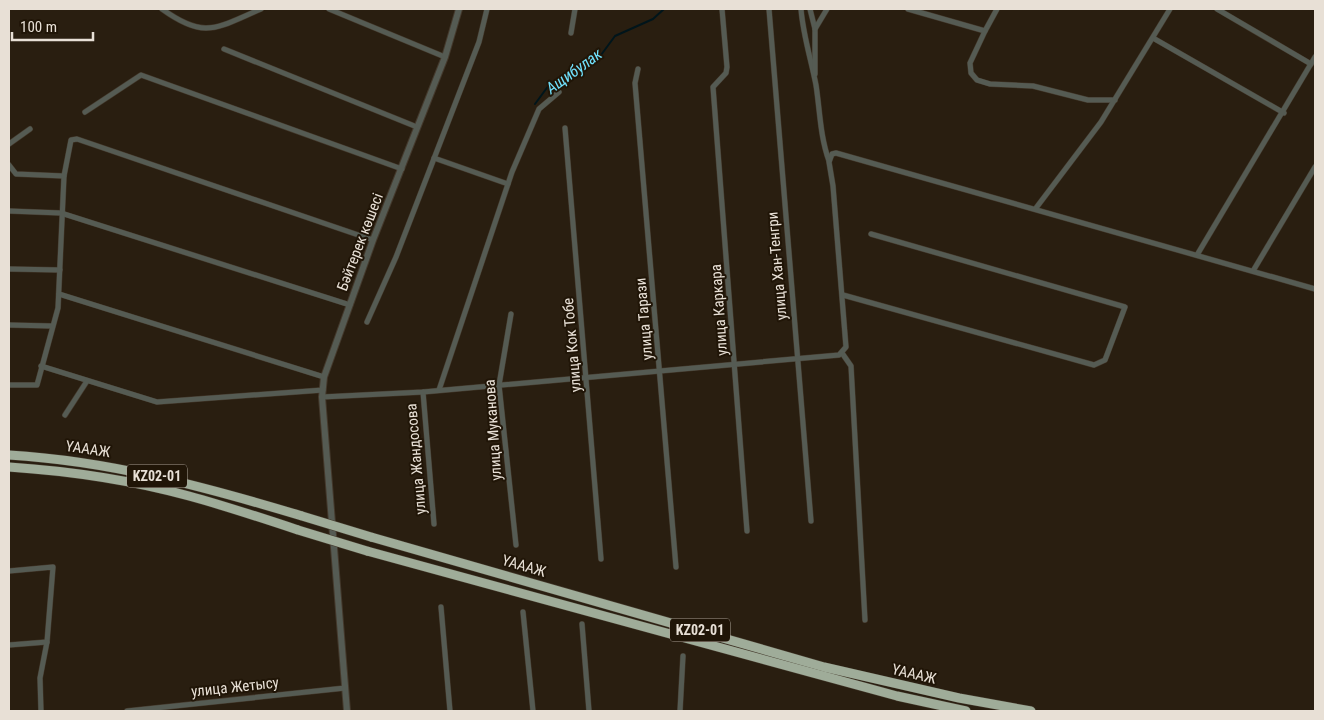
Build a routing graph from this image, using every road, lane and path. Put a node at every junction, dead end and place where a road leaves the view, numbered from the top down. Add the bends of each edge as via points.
1 (162, 9) edge
2 (261, 9) edge
3 (329, 9) edge
4 (459, 9) edge
5 (487, 9) edge
6 (575, 9) edge
7 (722, 9) edge
8 (769, 9) edge
9 (800, 9) edge
10 (810, 9) edge
11 (827, 9) edge
12 (908, 9) edge
13 (997, 9) edge
14 (1170, 9) edge
15 (1218, 9) edge
16 (815, 29) junction
17 (985, 30) junction
18 (571, 33) dead end
19 (1153, 38) junction
20 (224, 49) dead end
21 (445, 57) junction
22 (1315, 57) edge
23 (1311, 64) junction
24 (638, 69) dead end
25 (815, 84) junction
26 (559, 92) dead end
27 (1115, 100) junction
28 (85, 112) dead end
29 (1284, 112) junction
30 (418, 127) junction
31 (566, 128) dead end
32 (30, 129) dead end
33 (9, 144) edge
34 (434, 158) junction
35 (829, 162) junction
36 (9, 165) edge
37 (402, 168) junction
38 (1315, 168) edge
39 (64, 176) junction
40 (508, 184) junction
41 (1036, 208) junction
42 (9, 211) edge
43 (61, 212) junction
44 (871, 234) dead end
45 (373, 240) junction
46 (1197, 255) junction
47 (9, 269) edge
48 (60, 270) junction
49 (1253, 271) junction
50 (1315, 289) edge
51 (59, 294) junction
52 (843, 295) junction
53 (350, 305) junction
54 (512, 314) dead end
55 (367, 322) dead end
56 (9, 326) edge
57 (52, 326) junction
58 (842, 353) junction
59 (798, 360) junction
60 (41, 366) junction
61 (736, 366) junction
62 (661, 371) junction
63 (324, 377) junction
64 (587, 377) junction
65 (87, 381) junction
66 (9, 385) edge
67 (499, 385) junction
68 (439, 390) junction
69 (423, 392) junction
70 (322, 394) junction
71 (65, 415) dead end
72 (9, 455) edge
73 (9, 467) edge
74 (811, 522) dead end
75 (434, 524) dead end
76 (747, 531) dead end
77 (516, 545) dead end
78 (601, 559) dead end
79 (676, 567) dead end
80 (9, 570) edge
81 (441, 607) dead end
82 (523, 612) dead end
83 (865, 620) dead end
84 (582, 624) dead end
85 (47, 642) junction
86 (9, 645) edge
87 (683, 656) dead end
88 (345, 688) junction
89 (41, 711) edge
90 (127, 711) edge
91 (347, 711) edge
92 (450, 711) edge
93 (533, 711) edge
94 (589, 711) edge
95 (680, 711) edge
96 (966, 711) edge
97 (1031, 711) edge

1 - 2 street via 189,26 203,29 223,25
3 - 21 street
4 - 21 street, Бәйтерек көшесі
5 - 34 street via 479,42
6 - 18 street
7 - 61 street, улица Каркара via 727,67 726,73 713,87
8 - 59 street, улица Хан-Тенгри
9 - 25 street
10 - 16 street
11 - 16 street
12 - 17 street
13 - 17 street
14 - 19 street
15 - 23 street
16 - 25 street
17 - 27 street via 970,63 971,72 977,80 990,84 1033,86 1088,100
19 - 27 street
19 - 29 street
20 - 30 street
21 - 30 street, Бәйтерек көшесі
22 - 23 street
23 - 29 street
24 - 62 street, улица Тарази via 635,83
25 - 35 street via 822,141
26 - 40 street via 539,109
27 - 41 street
28 - 37 street via 141,75
29 - 46 street
30 - 37 street, Бәйтерек көшесі
31 - 64 street, улица Кок Тобе
32 - 33 street
34 - 40 street
34 - 55 street
35 - 41 street via 832,154 841,154
35 - 52 street
36 - 39 street via 16,174
37 - 45 street, Бәйтерек көшесі
38 - 49 street
39 - 43 street
39 - 45 street via 71,140 78,139
40 - 68 street
41 - 46 street
42 - 43 street
43 - 48 street
43 - 53 street
44 - 52 street via 1125,307 1105,360 1094,365
45 - 53 street, Бәйтерек көшесі
46 - 49 street
47 - 48 street
48 - 51 street
49 - 50 street
51 - 57 street
51 - 63 street
52 - 58 street via 846,347
53 - 63 street, Бәйтерек көшесі
54 - 67 street, улица Муканова
56 - 57 street
57 - 60 street
58 - 59 street
58 - 83 street via 851,366
59 - 61 street
59 - 74 street, улица Хан-Тенгри
60 - 65 street
60 - 66 street via 37,385
61 - 62 street
61 - 76 street, улица Каркара
62 - 64 street
62 - 79 street, улица Тарази
63 - 70 street, Бәйтерек көшесі
64 - 67 street
64 - 78 street, улица Кок Тобе
65 - 70 street via 157,402
65 - 71 street
67 - 68 street
67 - 77 street, улица Муканова
68 - 69 street
69 - 70 street
69 - 75 street, улица Жандосова
70 - 88 street, Бәйтерек көшесі
72 - 97 highway, ҮАААЖ / KZ02-01, bridge via 75,461 149,474 824,666 959,698
73 - 96 highway, ҮАААЖ / KZ02-01, bridge via 63,472 189,496 367,550 897,696
80 - 85 street via 53,567
81 - 92 street
82 - 93 street
84 - 94 street
85 - 86 street
85 - 89 street via 40,678
87 - 95 street
88 - 90 street, улица Жетысу
88 - 91 street, Бәйтерек көшесі

